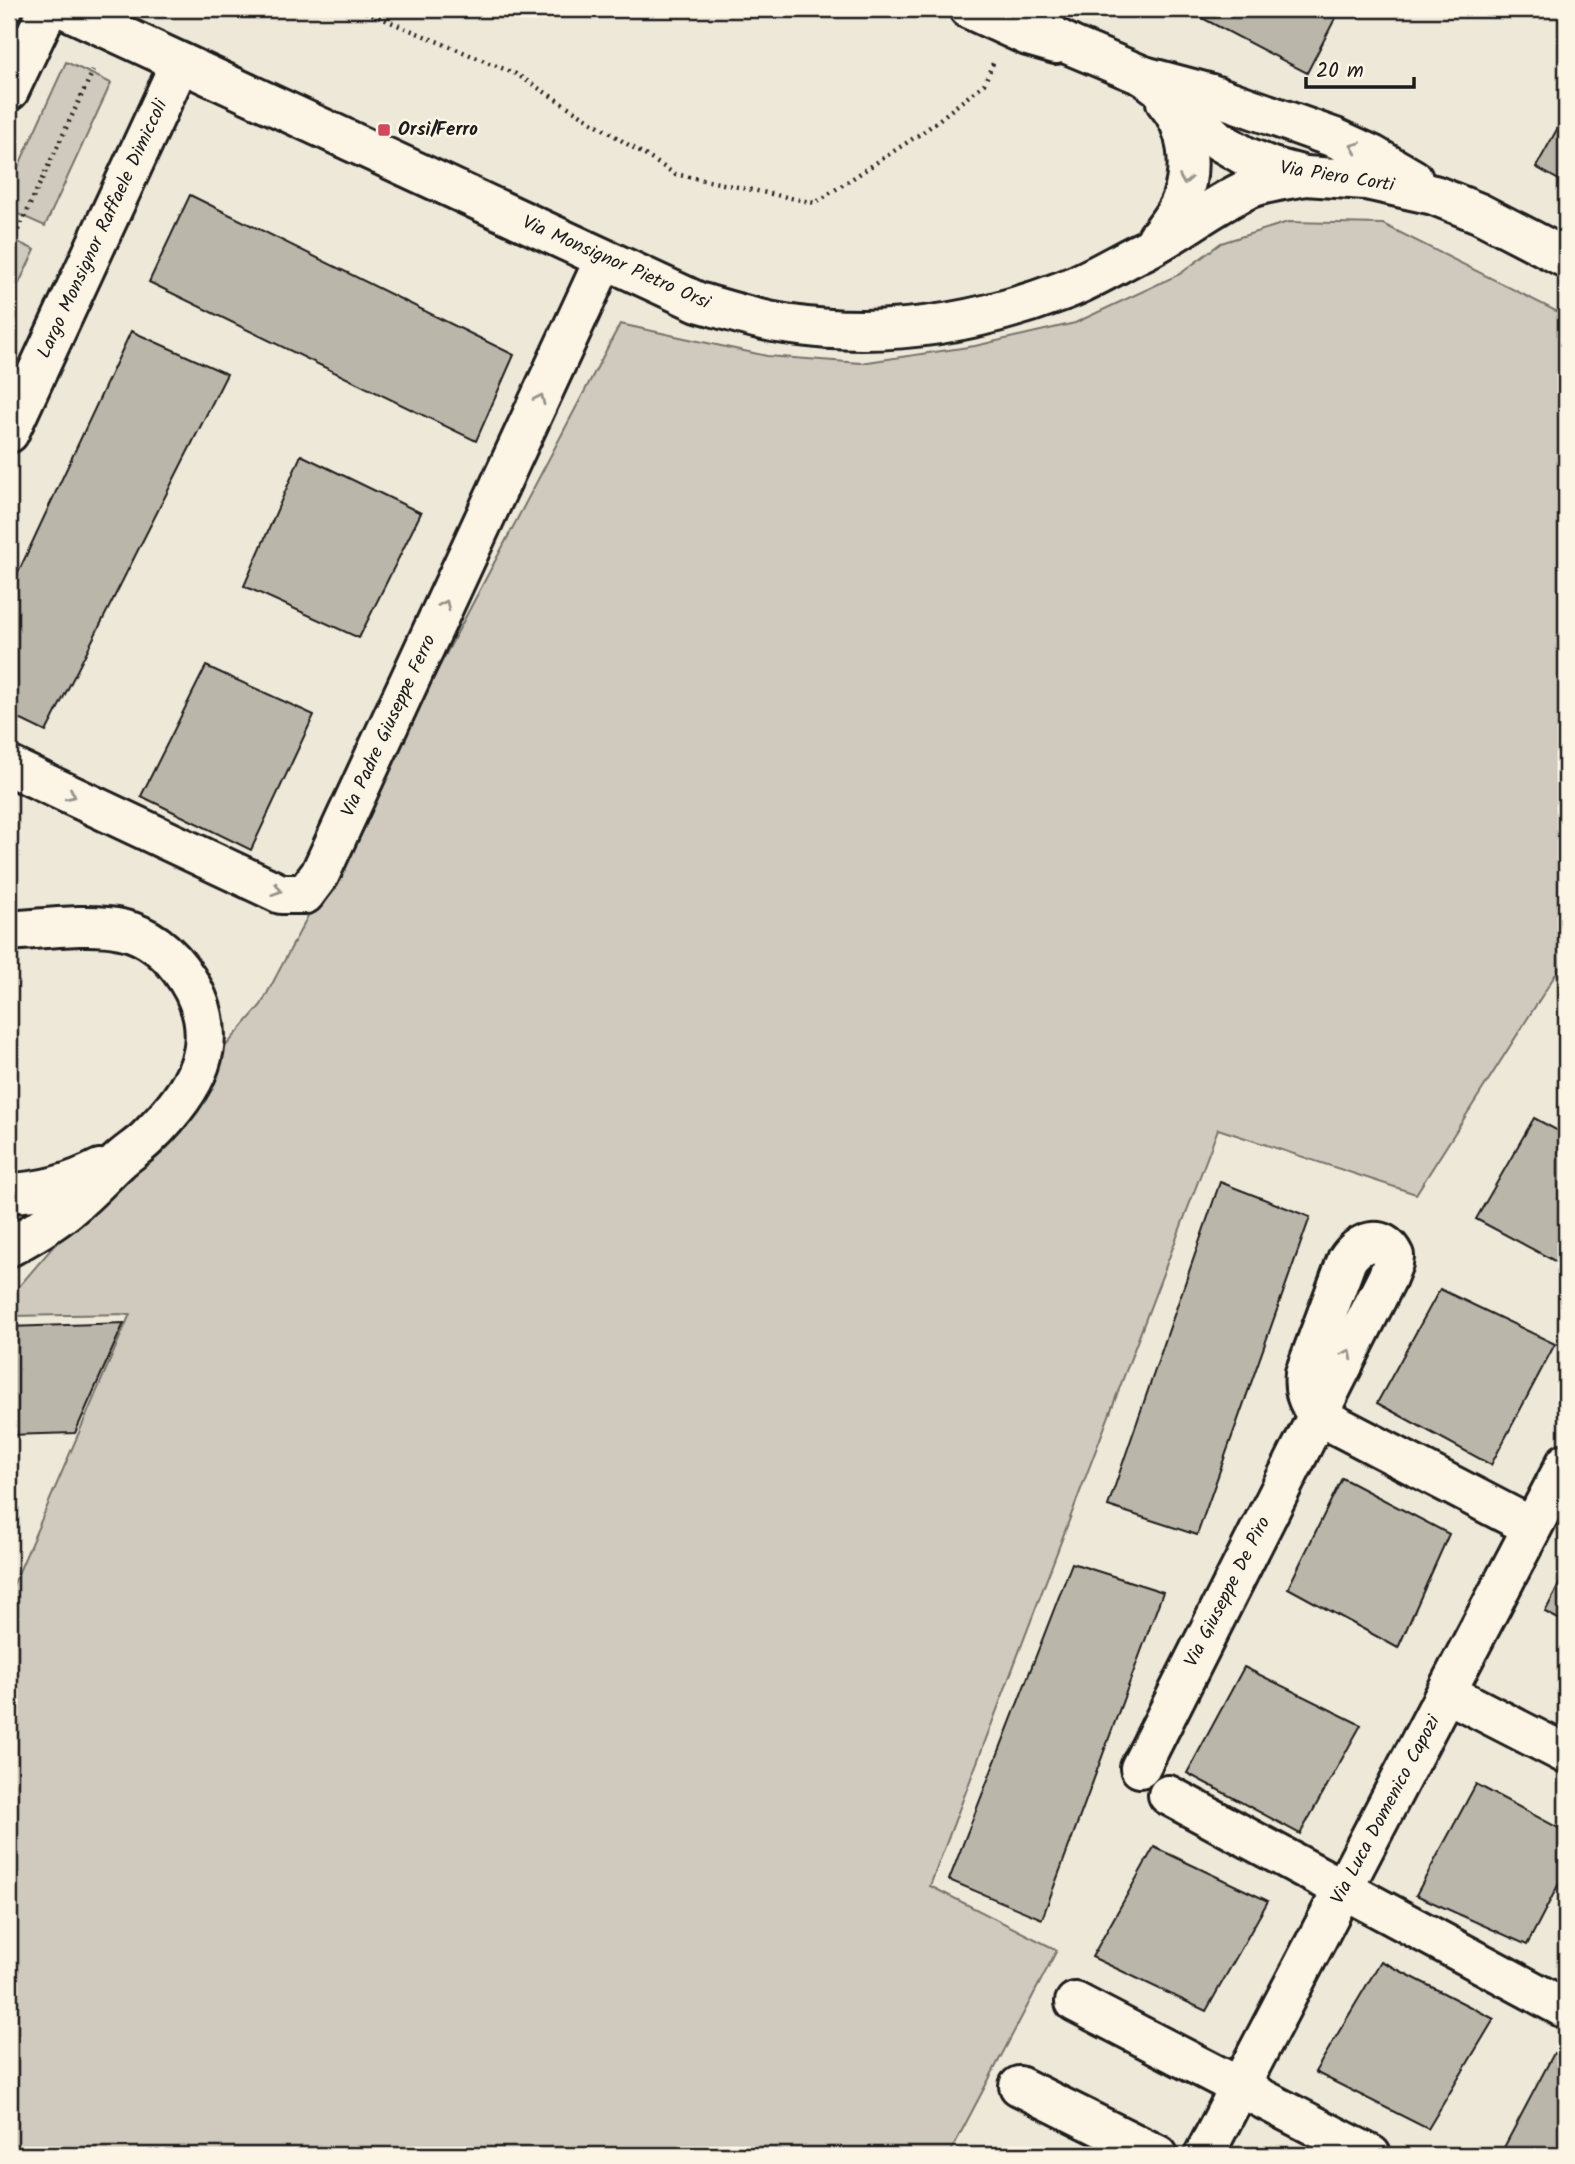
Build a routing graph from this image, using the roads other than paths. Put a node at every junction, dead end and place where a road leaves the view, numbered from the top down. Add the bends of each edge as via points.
1 (48, 9) edge
2 (65, 9) edge
3 (969, 9) edge
4 (1027, 9) edge
5 (1072, 46) junction
6 (180, 63) junction
7 (1144, 76) junction
8 (9, 91) edge
9 (1305, 176) junction
10 (1434, 195) junction
11 (1151, 247) junction
12 (1566, 258) edge
13 (604, 260) junction
14 (9, 433) edge
15 (9, 766) edge
16 (9, 931) edge
17 (124, 1157) junction
18 (9, 1193) edge
19 (9, 1247) edge
20 (1566, 1463) edge
21 (1532, 1527) junction
22 (1447, 1693) junction
23 (1566, 1754) edge
24 (1139, 1768) dead end
25 (1168, 1795) dead end
26 (1343, 1890) junction
27 (1076, 2002) dead end
28 (1566, 2009) edge
29 (1019, 2086) dead end
30 (1240, 2087) junction
31 (1158, 2155) edge
32 (1204, 2155) edge
33 (1371, 2155) edge

1 - 8 street
2 - 6 street, Via Monsignor Pietro Orsi
3 - 5 street, Via Piero Corti via 1028,36
4 - 5 street, Via Piero Corti via 1054,37
5 - 7 street, Via Piero Corti
6 - 13 street, Via Monsignor Pietro Orsi
6 - 14 street, Largo Monsignor Raffaele Dimiccoli
7 - 9 street, Via Piero Corti via 1219,141 1263,164
10 -> 7 street, Via Piero Corti via 1382,160 1335,138 1208,93
7 -> 11 street, Via Piero Corti via 1171,108 1188,152 1181,200
9 - 10 street, Via Piero Corti via 1366,180
9 - 11 street, Via Monsignor Pietro Orsi via 1250,188
10 - 12 street, Via Piero Corti
11 - 13 street, Via Monsignor Pietro Orsi via 1064,291 1002,310 954,323 850,331 783,324 698,302
15 -> 13 street, Via Padre Giuseppe Ferro via 282,894 305,894 320,874
16 - 17 street via 119,928 146,937 180,968 200,1001 205,1039 194,1082 154,1130
17 - 18 street via 62,1186
17 - 19 street via 63,1213
20 - 21 street, Via Luca Domenico Capozi
21 - 22 street, Via Luca Domenico Capozi
21 - 24 street, Via Giuseppe De Piro via 1317,1415
22 - 23 street
22 - 26 street, Via Luca Domenico Capozi
25 - 26 street
26 - 28 street
26 - 30 street, Via Luca Domenico Capozi
27 - 30 street
29 - 31 street
30 - 32 street, Via Luca Domenico Capozi
30 - 33 street

